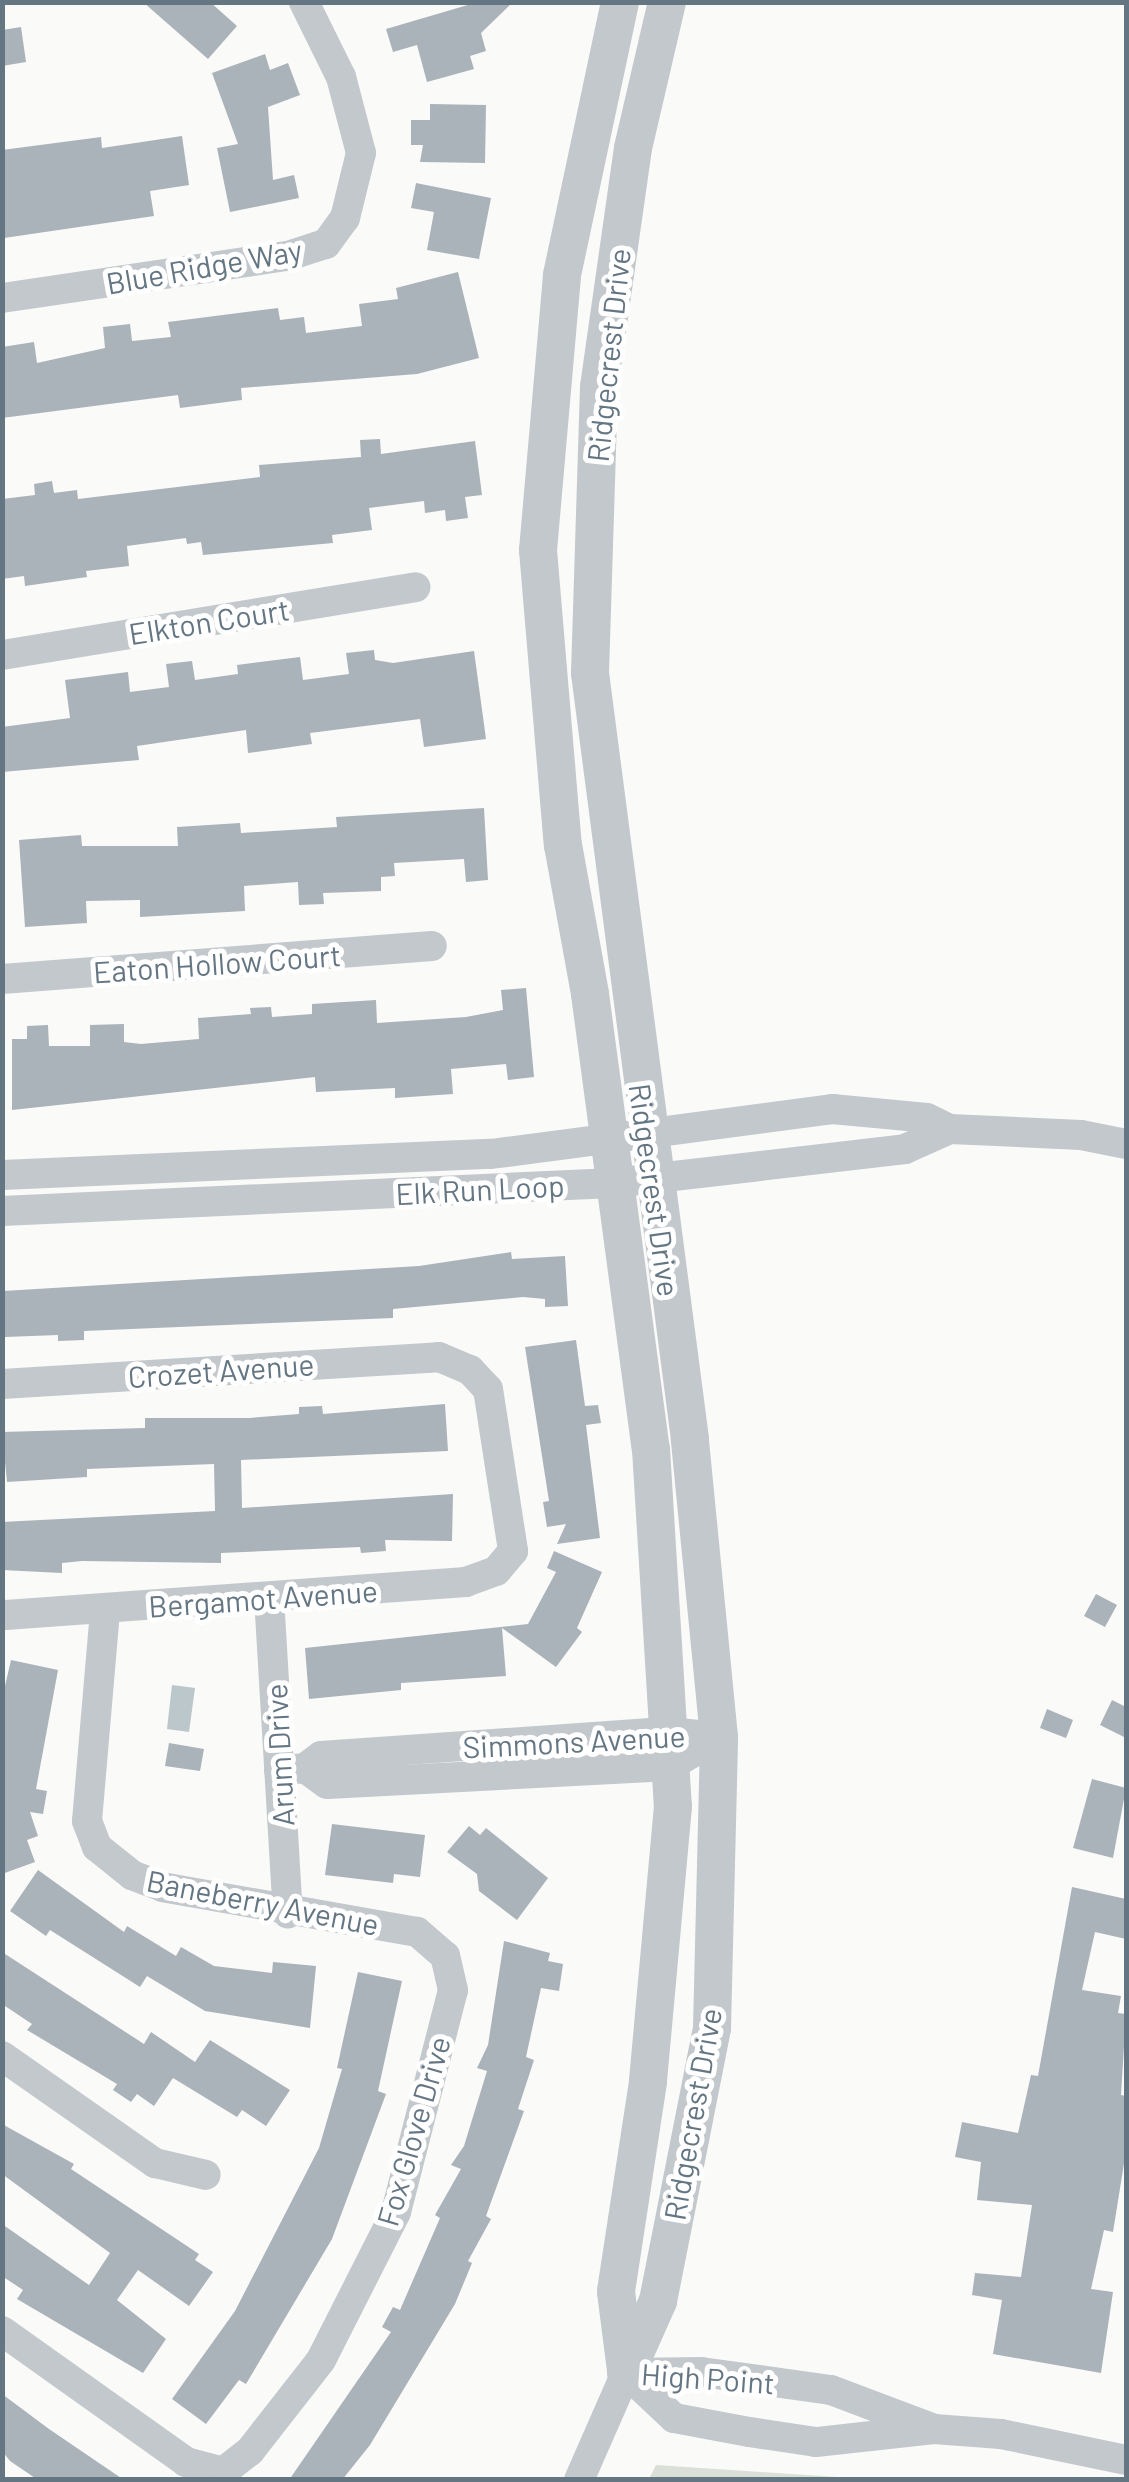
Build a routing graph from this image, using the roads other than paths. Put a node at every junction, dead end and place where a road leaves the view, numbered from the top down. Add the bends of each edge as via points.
1 (304, 2) edge
2 (620, 2) edge
3 (667, 2) edge
4 (2, 298) edge
5 (415, 587) dead end
6 (2, 655) edge
7 (432, 946) dead end
8 (2, 979) edge
9 (950, 1129) junction
10 (646, 1130) junction
11 (606, 1134) junction
12 (1126, 1144) edge
13 (2, 1176) edge
14 (653, 1179) junction
15 (613, 1183) junction
16 (2, 1210) edge
17 (2, 1384) edge
18 (513, 1552) joint
19 (269, 1597) junction
20 (105, 1610) junction
21 (2, 1615) edge
22 (719, 1737) junction
23 (669, 1749) junction
24 (292, 1769) junction
25 (288, 1912) junction
26 (435, 1944) joint
27 (2, 2056) edge
28 (206, 2175) dead end
29 (2, 2332) edge
30 (626, 2372) junction
31 (845, 2397) junction
32 (934, 2429) junction
33 (842, 2436) junction
34 (1126, 2460) edge
35 (579, 2480) edge

1 - 4 street, Blue Ridge Way via 340,78 361,154 346,218 326,244 288,256
2 - 11 street, Ridgecrest Drive via 562,276 538,550 563,845
3 - 10 street, Ridgecrest Drive via 633,148 599,387 590,673
5 - 6 street, Elkton Court
7 - 8 street, Eaton Hollow Court
9 - 10 street, Elk Run Loop via 927,1118 832,1109
9 - 12 street, Elk Run Loop via 1081,1135
9 - 14 street, Elk Run Loop via 905,1149
10 - 11 street, Elk Run Loop
10 - 14 street, Ridgecrest Drive
11 - 13 street, Elk Run Loop via 492,1154
11 - 15 street, Ridgecrest Drive
14 - 15 street, Elk Run Loop
14 - 22 street, Ridgecrest Drive via 690,1439
15 - 16 street, Elk Run Loop
15 - 23 street, Ridgecrest Drive via 651,1448
17 - 18 street, Crozet Avenue via 439,1357 470,1370 488,1389
18 - 19 street, Bergamot Avenue via 496,1571 466,1582
19 - 20 street, Bergamot Avenue
19 - 24 street, Arum Drive
20 - 21 street, Bergamot Avenue
20 - 25 street, Baneberry Avenue via 87,1821 97,1847 132,1875 163,1887
22 - 23 street, Simmons Avenue
22 - 30 street, Ridgecrest Drive via 712,2028 658,2302
23 - 24 street, Simmons Avenue via 321,1756
23 - 30 street, Ridgecrest Drive via 673,1806 648,2082 616,2292
24 - 25 street, Arum Drive
25 - 26 street, Baneberry Avenue via 403,1929
26 - 29 street, Fox Glove Drive via 453,1990 396,2212 321,2360 250,2450 223,2472 186,2462
27 - 28 street via 155,2163
30 - 31 street, High Point via 701,2372
30 - 33 street, High Point via 674,2418 816,2442
30 - 35 street, Ridgecrest Drive
31 - 32 street, High Point
31 - 33 street via 851,2405
32 - 33 street, High Point via 896,2437
32 - 34 street, High Point via 1001,2434

